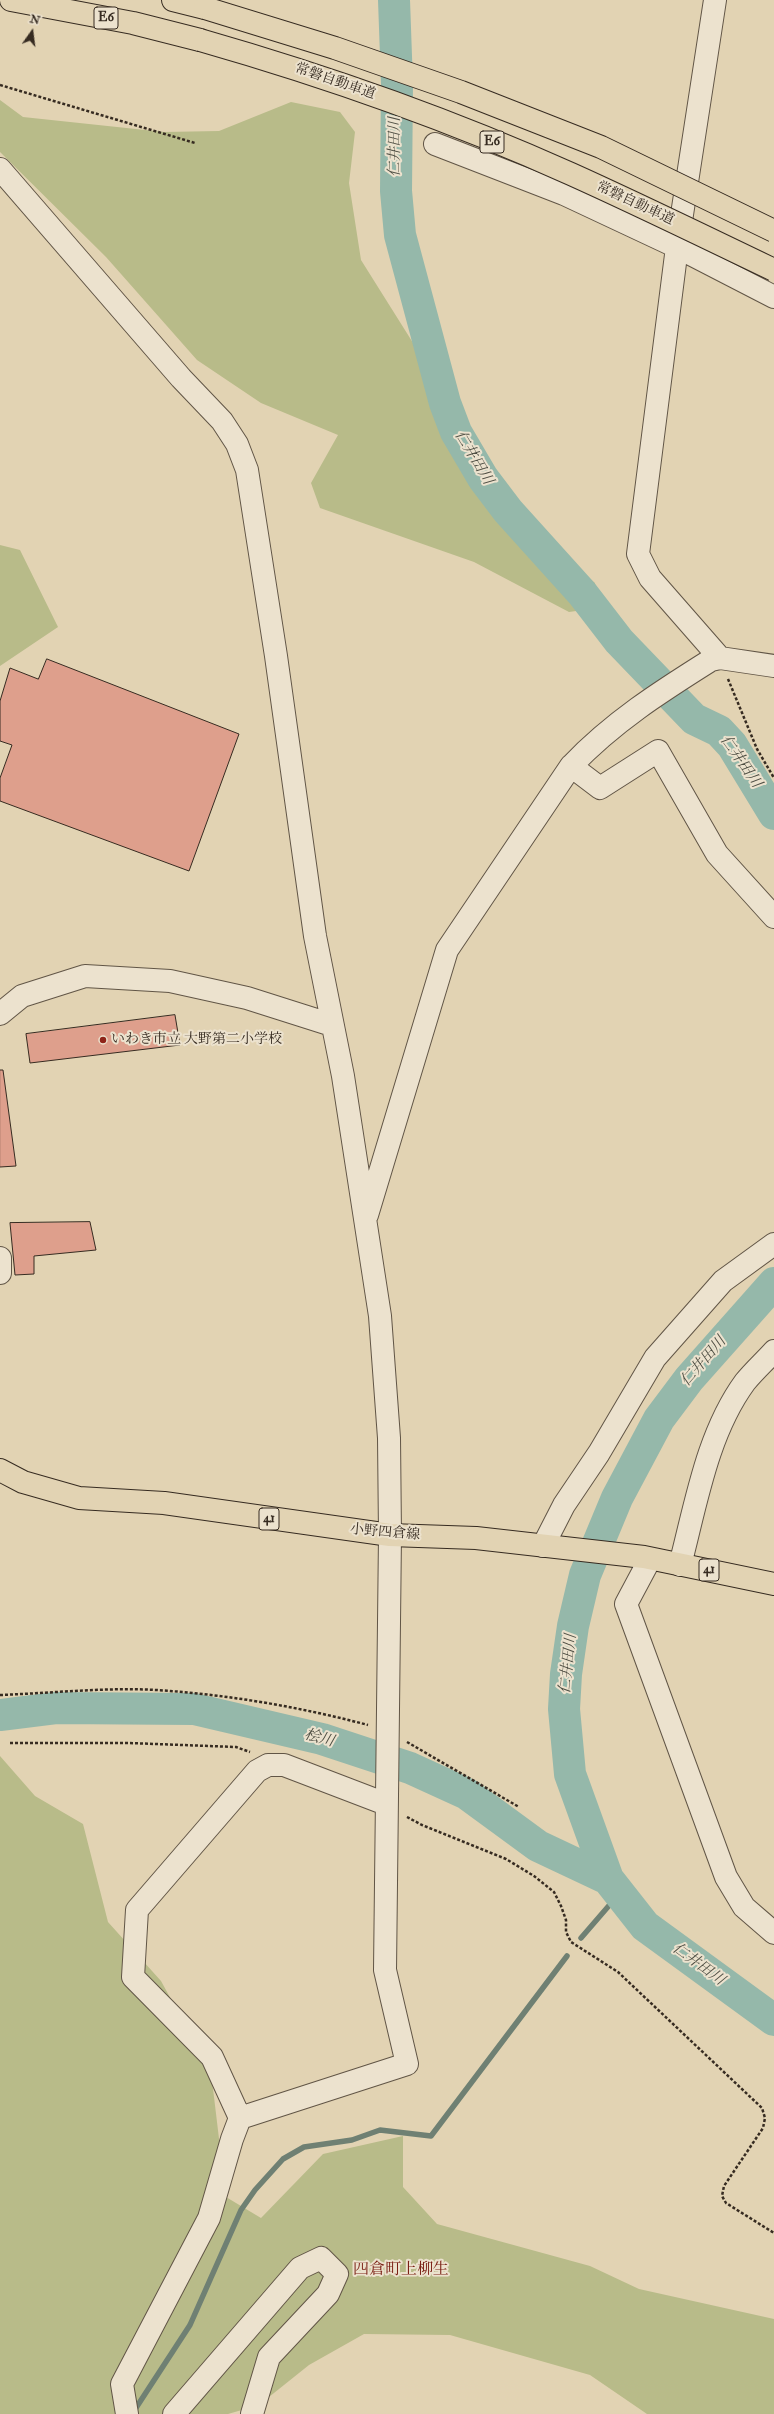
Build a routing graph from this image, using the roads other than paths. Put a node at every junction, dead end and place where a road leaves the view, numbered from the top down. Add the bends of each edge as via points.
1 (11, 0) edge
2 (173, 0) edge
3 (715, 0) edge
4 (435, 144) dead end
5 (0, 169) edge
6 (774, 231) edge
7 (677, 247) junction
8 (774, 270) edge
9 (774, 297) edge
10 (716, 659) junction
11 (774, 666) edge
12 (571, 766) junction
13 (774, 917) edge
14 (0, 1014) edge
15 (332, 1025) junction
16 (365, 1221) junction
17 (774, 1244) edge
18 (0, 1258) edge
19 (0, 1273) edge
20 (774, 1351) edge
21 (0, 1470) edge
22 (390, 1535) junction
23 (543, 1546) junction
24 (647, 1558) junction
25 (680, 1564) junction
26 (774, 1584) edge
27 (386, 1804) junction
28 (774, 1933) edge
29 (240, 2118) junction
30 (127, 2414) edge
31 (174, 2414) edge
32 (252, 2414) edge

1 - 8 main road, 常磐自動車道 / E6, bridge via 133,23 200,40 322,77 420,112 571,174
2 - 6 main road, E6, bridge via 335,48 461,92 601,147
3 - 7 street
4 - 7 street via 564,194
5 - 15 street via 181,378 222,421 240,450 247,470 277,663 314,936
7 - 9 street
7 - 10 street via 638,554 650,578
10 - 11 street
10 - 12 street via 640,705 592,744
12 - 13 street via 600,788 658,751 717,854
12 - 16 street via 447,950
14 - 15 street via 22,996 85,976 170,981 247,998
15 - 16 street
16 - 22 street via 380,1316 389,1438
17 - 23 street via 723,1281 655,1358 599,1453 564,1505
18 - 19 street
20 - 25 street via 745,1383 724,1417 711,1451
21 - 22 main road, 小野四倉線 / 41 via 23,1482 79,1498 164,1503
22 - 23 main road, 小野四倉線 / 41 via 476,1538
22 - 27 street
23 - 24 main road, 小野四倉線 / 41
24 - 25 main road, 小野四倉線 / 41
24 - 28 street via 626,1604 726,1877 744,1908
25 - 26 main road, 小野四倉線 / 41
27 - 29 street via 385,1970 407,2064
27 - 29 street via 284,1765 268,1765 257,1771 137,1910 133,1977 212,2057
29 - 30 street via 209,2218 122,2384
31 - 32 street via 300,2268 321,2258 337,2274 328,2294 269,2357

